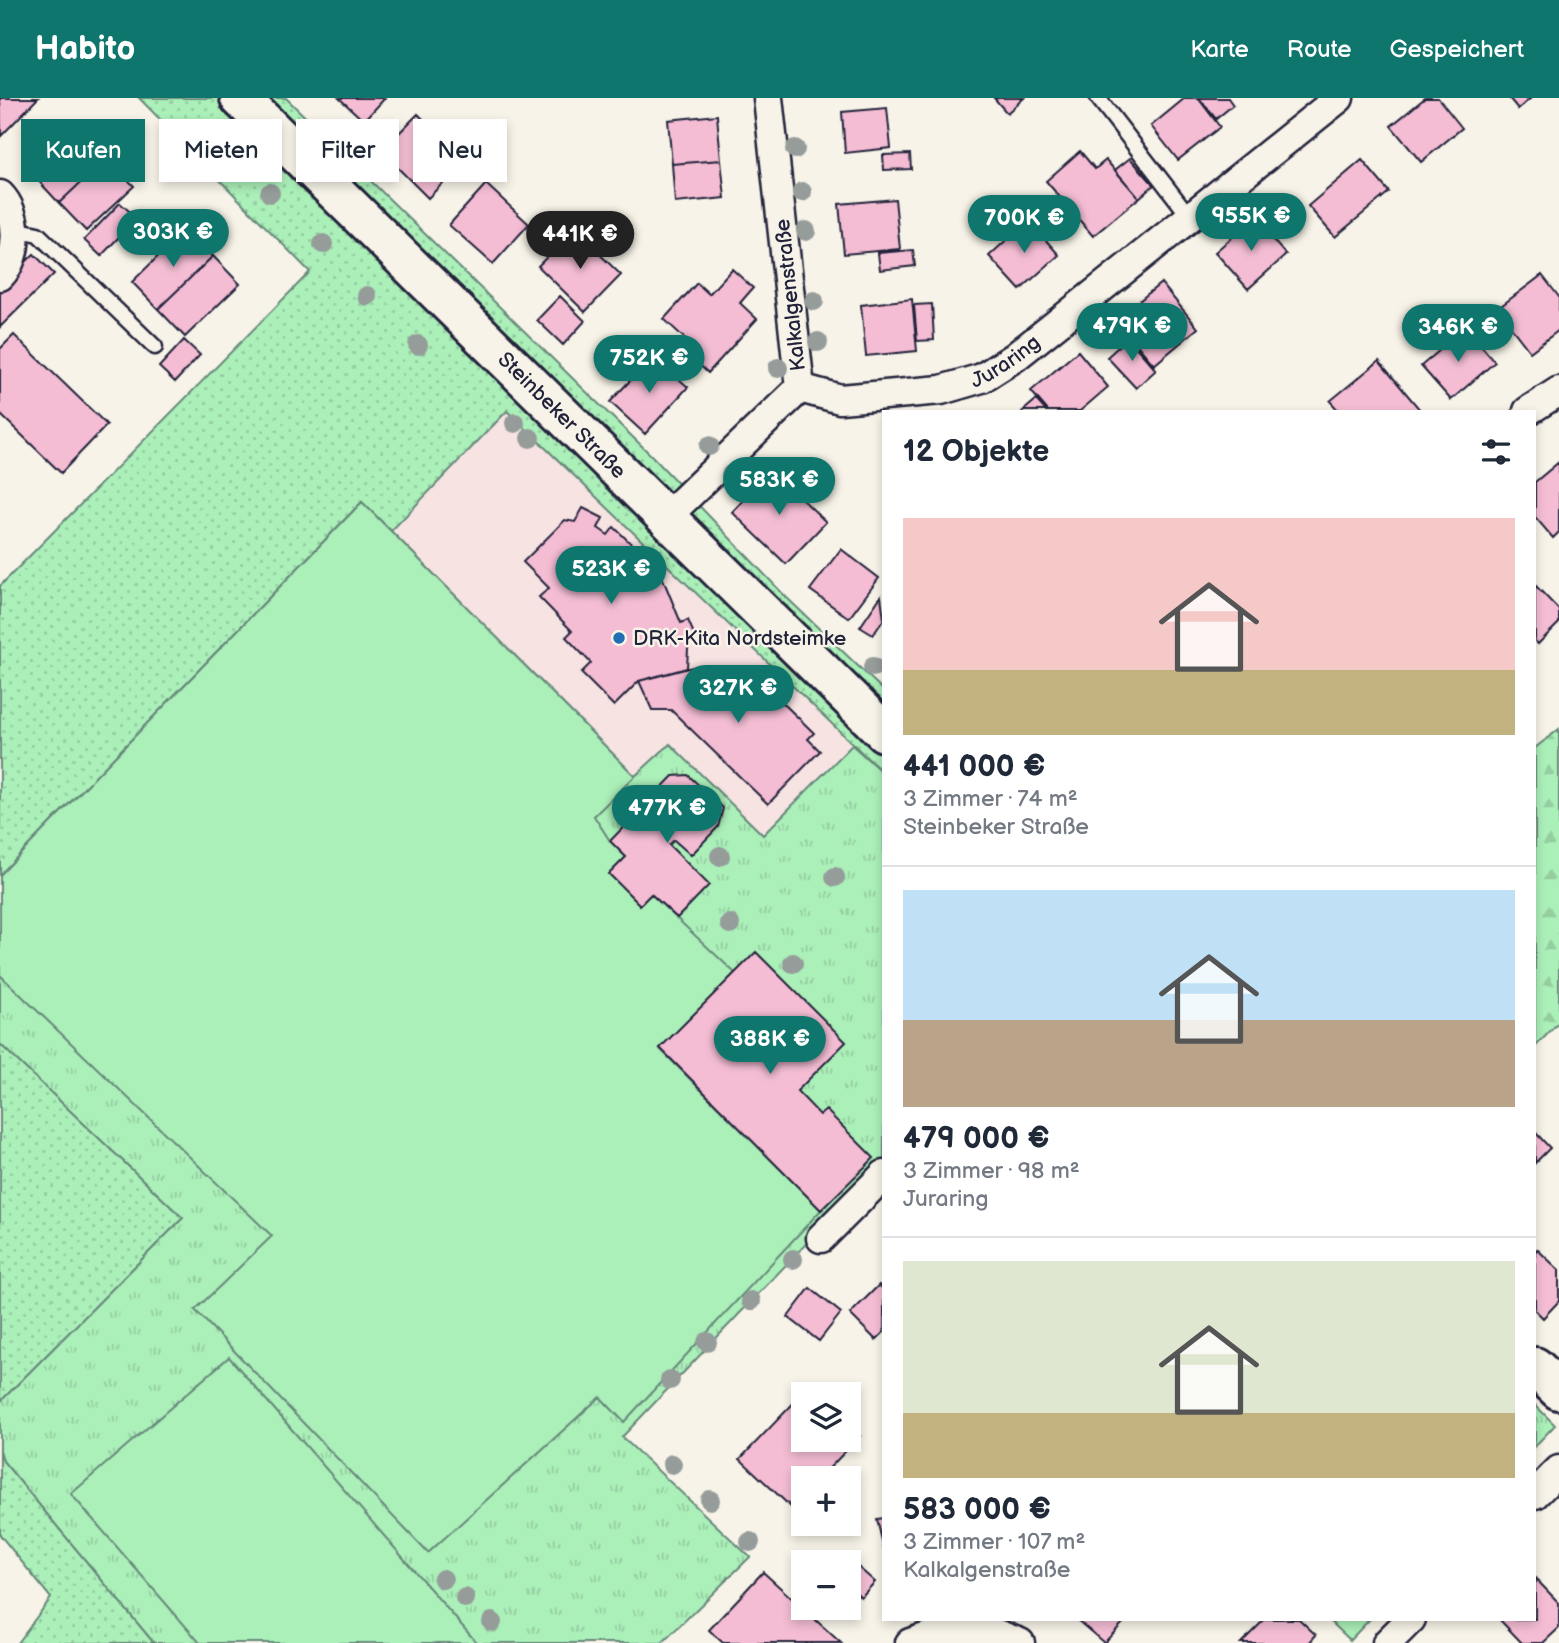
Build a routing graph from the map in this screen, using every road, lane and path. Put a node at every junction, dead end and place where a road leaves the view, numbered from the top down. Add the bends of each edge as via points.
1 (240, 98) edge
2 (768, 98) edge
3 (1098, 98) edge
4 (1339, 98) edge
5 (0, 195) edge
6 (1190, 217) junction
7 (14, 229) junction
8 (0, 276) edge
9 (155, 347) dead end
10 (800, 388) junction
11 (1559, 391) edge
12 (1530, 410) edge
13 (664, 519) junction
14 (882, 730) edge
15 (882, 1177) edge
16 (821, 1238) dead end
17 (1536, 1368) edge
18 (1559, 1390) edge
19 (1559, 1469) edge
20 (1536, 1493) edge
21 (1409, 1621) edge
22 (910, 1643) edge
23 (1020, 1643) edge
24 (1387, 1643) edge

1 - 13 street, Steinbeker Straße
2 - 10 street, Kalkalgenstraße
3 - 6 lane
4 - 6 street, Juraring
5 - 7 street via 14,219
6 - 10 street, Juraring via 1015,357 982,378 941,390 840,399
7 - 8 street via 15,242
7 - 9 lane via 38,234
10 - 13 street, Kalkalgenstraße
11 - 12 street
13 - 14 street, Steinbeker Straße
15 - 16 street
17 - 18 street
19 - 20 street
21 - 24 street
22 - 23 street via 949,1630 984,1629

